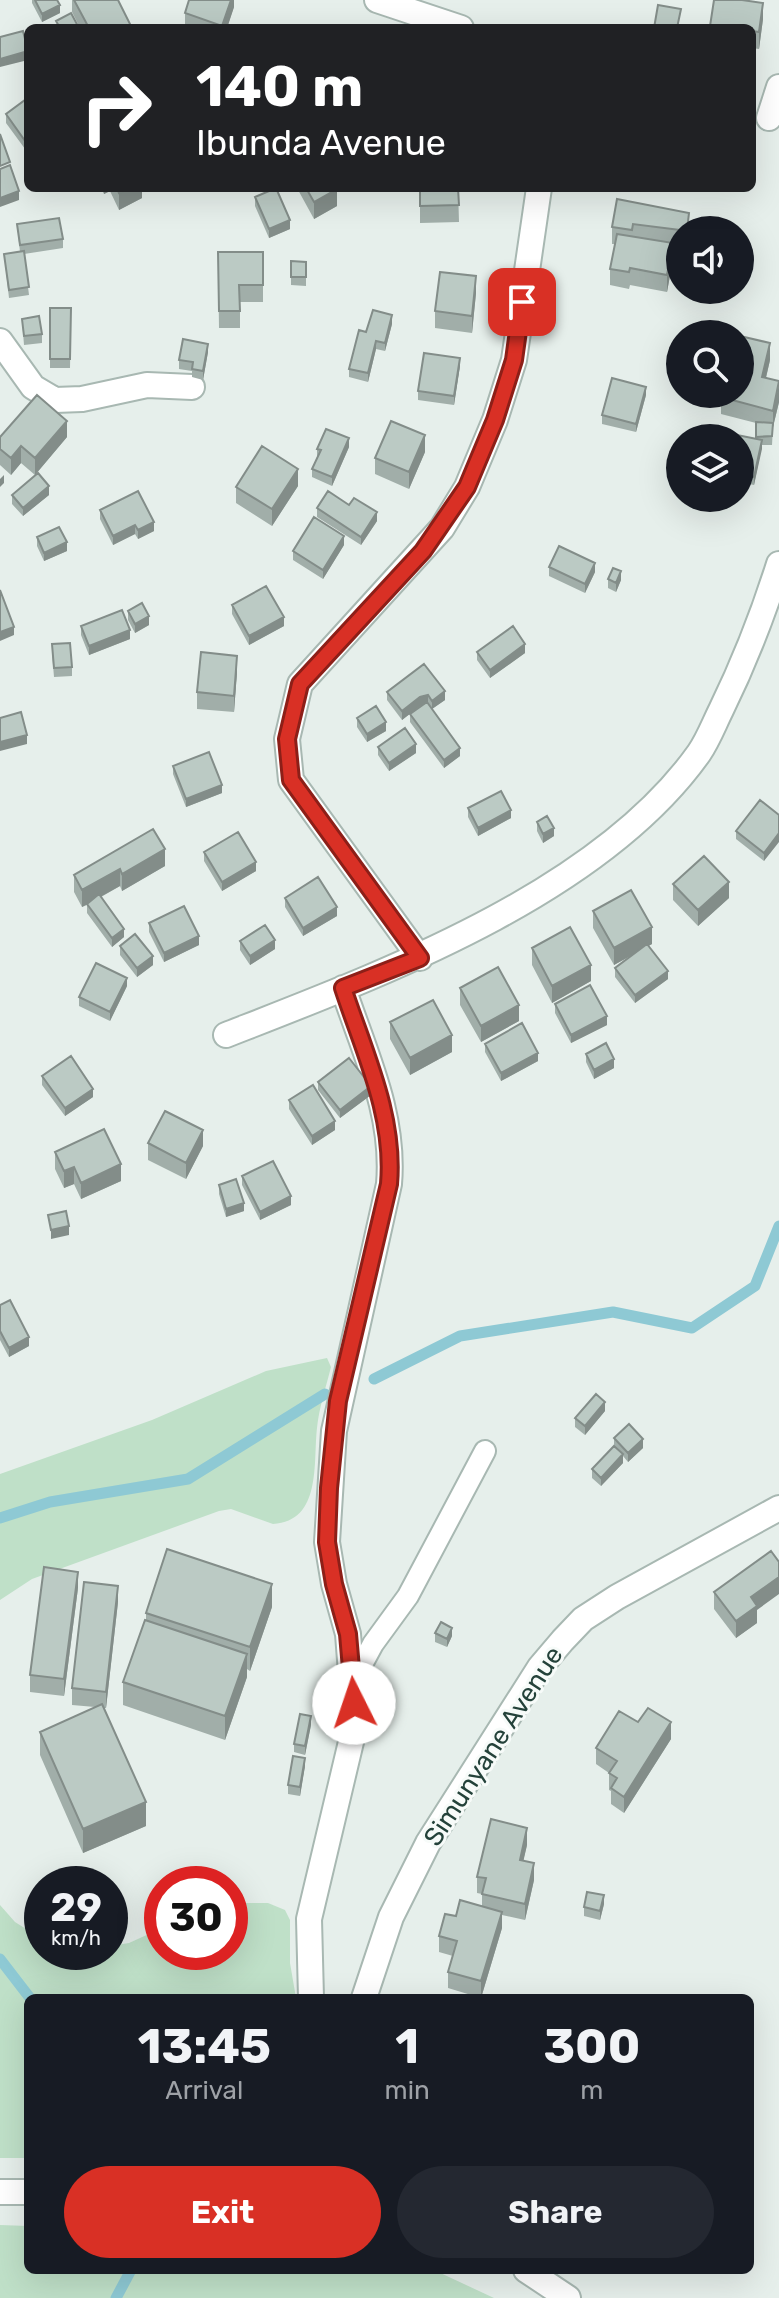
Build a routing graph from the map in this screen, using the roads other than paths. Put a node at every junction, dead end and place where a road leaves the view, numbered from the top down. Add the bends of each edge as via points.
1 (377, 0) edge
2 (449, 24) edge
3 (779, 87) edge
4 (767, 121) edge
5 (538, 192) edge
6 (0, 341) edge
7 (192, 387) dead end
8 (779, 564) edge
9 (420, 958) junction
10 (343, 988) junction
11 (226, 1035) dead end
12 (485, 1451) dead end
13 (779, 1508) edge
14 (353, 1681) junction
15 (311, 1994) edge
16 (365, 1994) edge
17 (0, 2192) edge
18 (24, 2192) edge
19 (532, 2274) edge
20 (568, 2298) edge

1 - 2 street
3 - 4 street
5 - 9 street via 514,360 467,487 423,551 300,684 287,739 291,780
6 - 7 street via 33,387 55,400 147,385
8 - 9 street via 750,653 701,751 662,799 534,895
9 - 10 street
10 - 11 street
10 - 14 street via 389,1125 392,1152 338,1401 329,1488 327,1542
12 - 14 lane via 408,1596
13 - 16 street, Simunyane Avenue via 617,1597 563,1640 534,1676 428,1843 391,1917
14 - 15 street via 350,1754 309,1919
17 - 18 street
19 - 20 street

